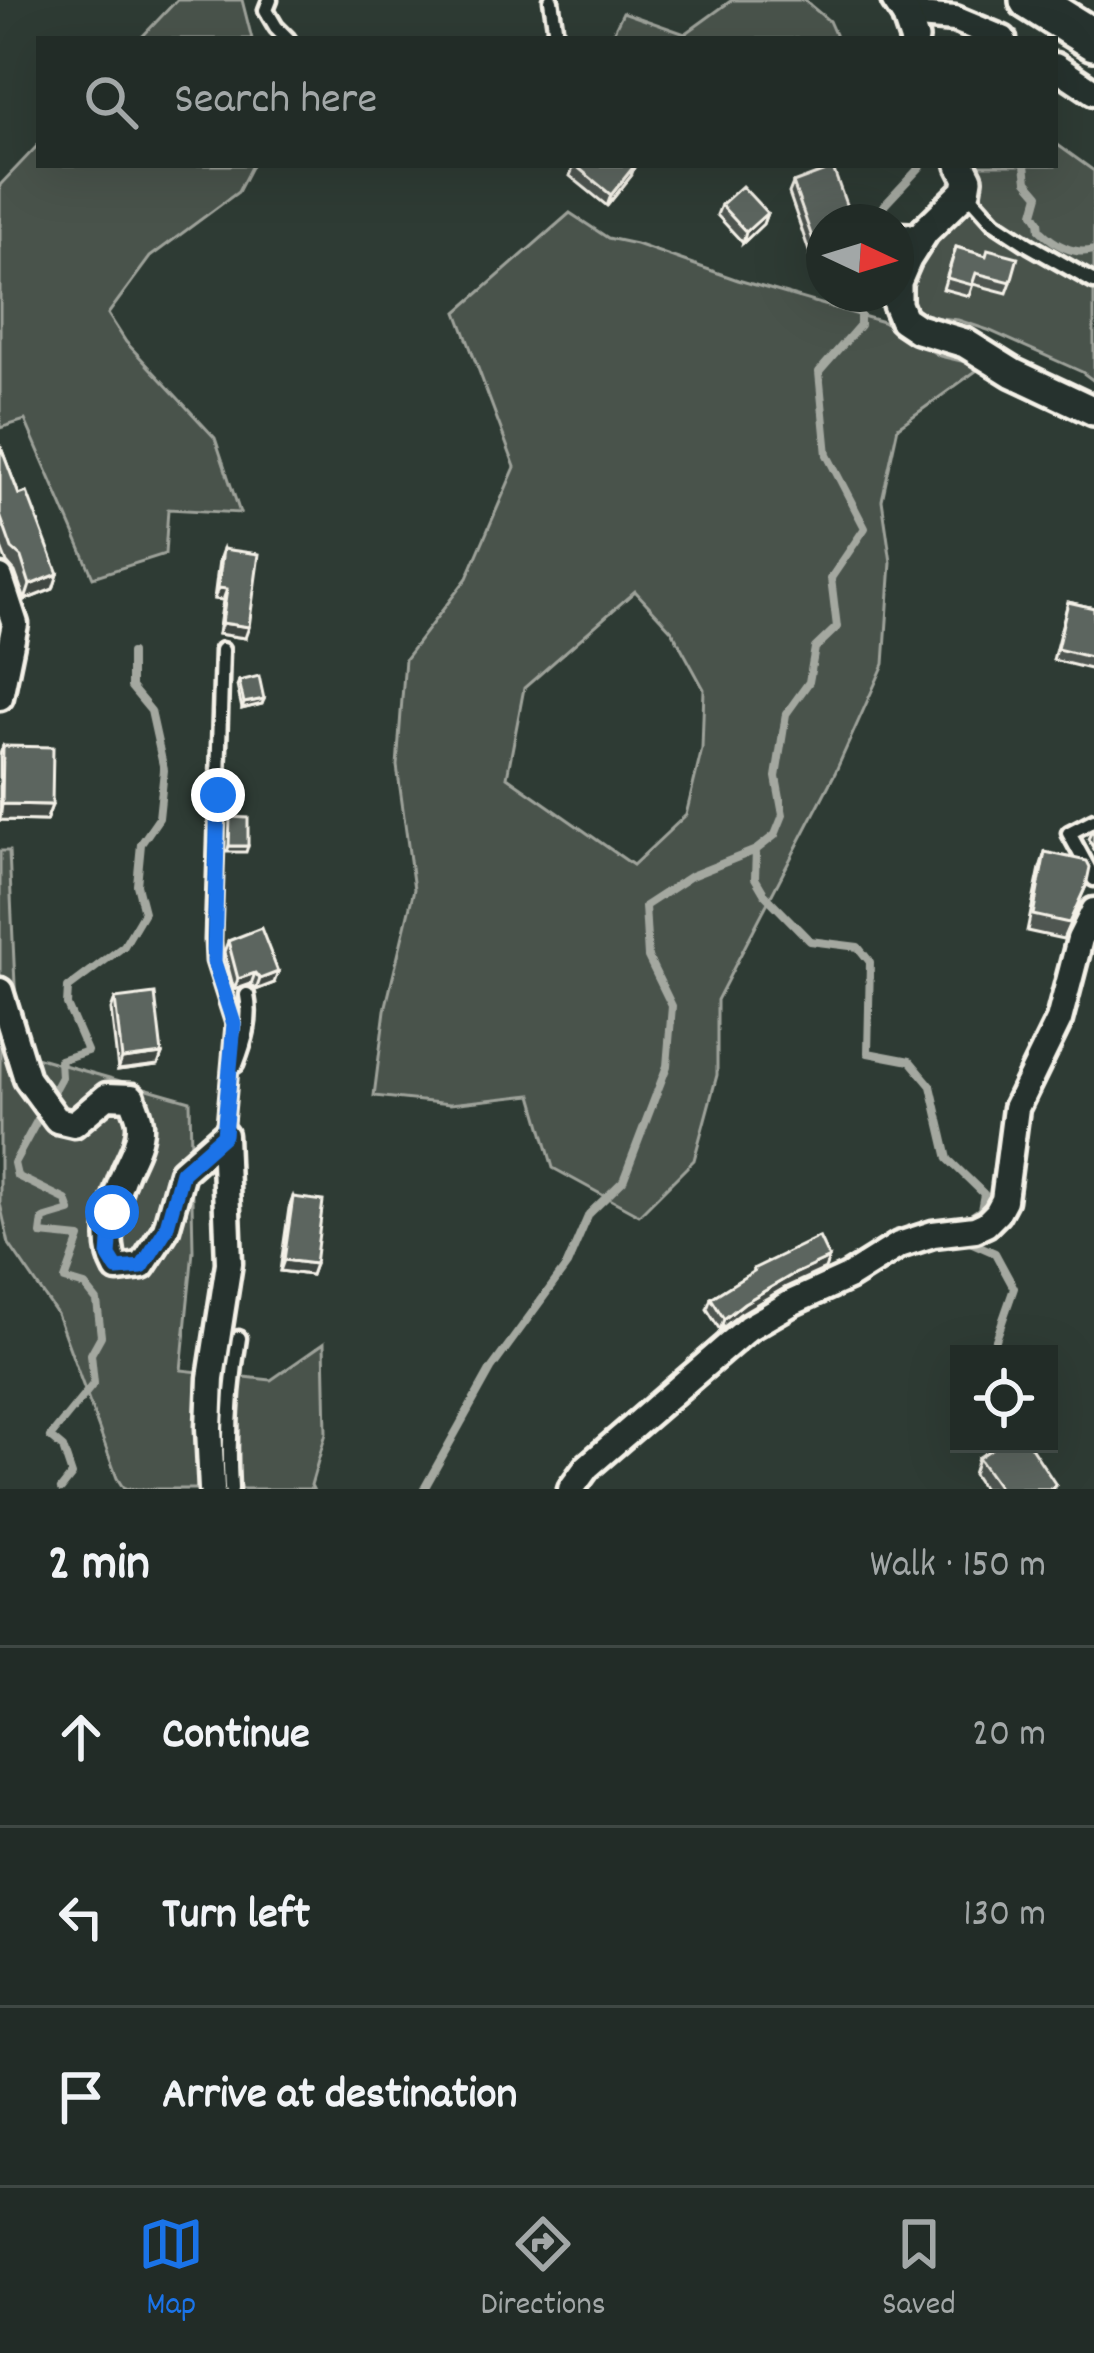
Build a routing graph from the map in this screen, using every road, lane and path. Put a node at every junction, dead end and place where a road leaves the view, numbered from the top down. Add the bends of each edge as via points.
1 (270, 0) edge
2 (551, 0) edge
3 (1030, 0) edge
4 (905, 18) edge
5 (286, 36) edge
6 (554, 36) edge
7 (996, 36) edge
8 (1094, 40) edge
9 (1058, 68) edge
10 (1094, 92) edge
11 (964, 178) edge
12 (914, 231) edge
13 (925, 231) junction
14 (1094, 282) edge
15 (1094, 411) edge
16 (0, 578) edge
17 (222, 650) dead end
18 (0, 697) edge
19 (1094, 820) edge
20 (1094, 879) edge
21 (1094, 910) edge
22 (0, 991) edge
23 (247, 995) dead end
24 (226, 1089) junction
25 (224, 1135) junction
26 (239, 1338) dead end
27 (212, 1489) edge
28 (231, 1489) edge
29 (571, 1489) edge

1 - 5 lane via 266,10
2 - 6 lane
3 - 8 highway
4 - 7 street via 955,19
9 - 10 street
11 - 13 street
11 - 14 lane via 994,222
12 - 13 lane
13 - 15 street via 897,282 903,319
16 - 18 street via 15,624
17 - 24 lane via 213,940 234,1024
19 - 20 lane via 1069,833
21 - 29 street via 1059,1020 1016,1108 998,1214 974,1229 899,1245 748,1328 587,1466
22 - 25 street via 27,1079 57,1120 74,1124 107,1096 132,1097 141,1123 112,1212 109,1256 117,1269 142,1267 166,1229 182,1172
23 - 24 lane via 247,1035
24 - 25 lane
25 - 27 street via 229,1263 211,1378
26 - 28 lane via 228,1426

